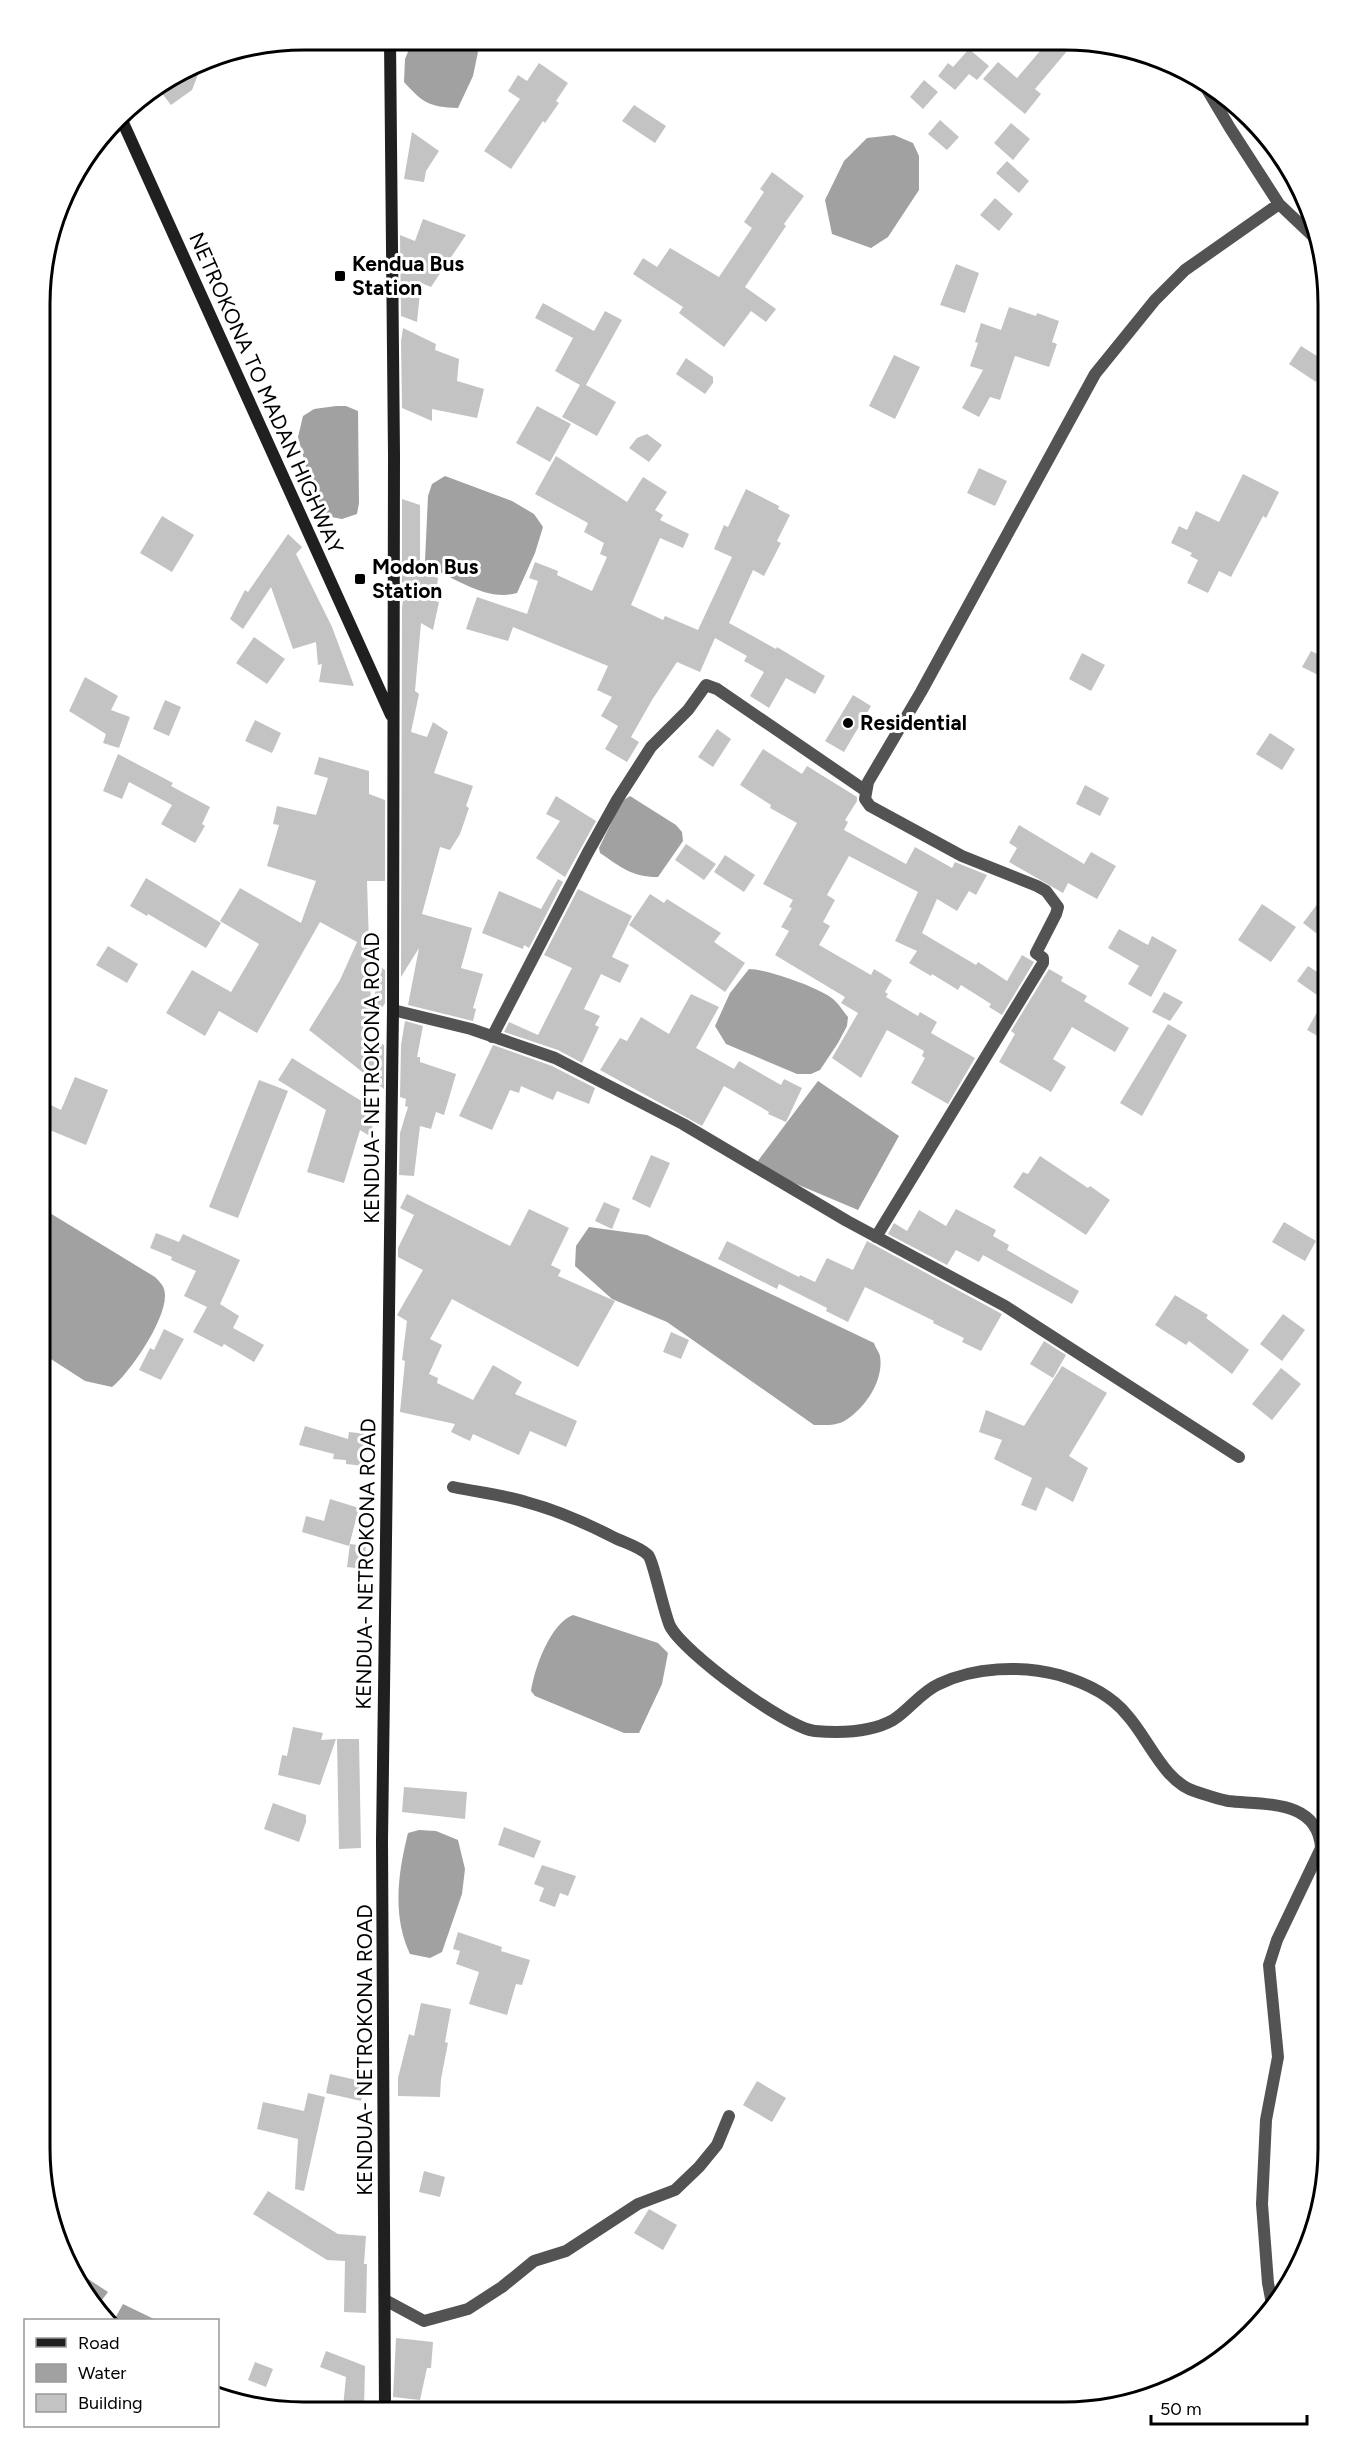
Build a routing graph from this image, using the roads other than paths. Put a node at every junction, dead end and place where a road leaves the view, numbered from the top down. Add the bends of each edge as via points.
1 (390, 50) edge
2 (1210, 96) edge
3 (124, 124) edge
4 (1279, 204) junction
5 (1307, 230) edge
6 (392, 718) junction
7 (866, 791) junction
8 (393, 1010) junction
9 (492, 1036) junction
10 (876, 1237) junction
11 (1239, 1457) dead end
12 (453, 1487) dead end
13 (1318, 1835) edge
14 (1318, 1854) edge
15 (729, 2116) dead end
16 (1270, 2295) edge
17 (385, 2300) junction
18 (385, 2402) edge

1 - 6 main road, KENDUA- NETROKONA ROAD
2 - 4 street
3 - 6 main road, NETROKONA TO MADAN HIGHWAY
4 - 5 street
4 - 7 street via 1185,270 1155,300 1095,374
6 - 8 main road, KENDUA- NETROKONA ROAD
7 - 9 street via 717,689 702,688 688,710 651,747 617,801
7 - 10 street via 865,799 870,806 962,856 1037,885 1058,907 1036,953 1043,963
8 - 9 street
8 - 17 main road, KENDUA- NETROKONA ROAD via 382,1841
9 - 10 street via 555,1058 682,1124
10 - 11 street via 1005,1306
12 - 13 street via 527,1502 646,1553 652,1560 671,1628 697,1657 784,1720 810,1730 852,1733 892,1721 938,1684 980,1671 1019,1669 1058,1675 1094,1689 1125,1712 1160,1764 1192,1791 1224,1800 1288,1807 1310,1821
14 - 16 street via 1269,1965 1278,2057 1266,2120 1263,2204
15 - 17 street via 717,2145 675,2190 638,2204 566,2251 534,2261 468,2309 424,2321
17 - 18 main road, KENDUA- NETROKONA ROAD

